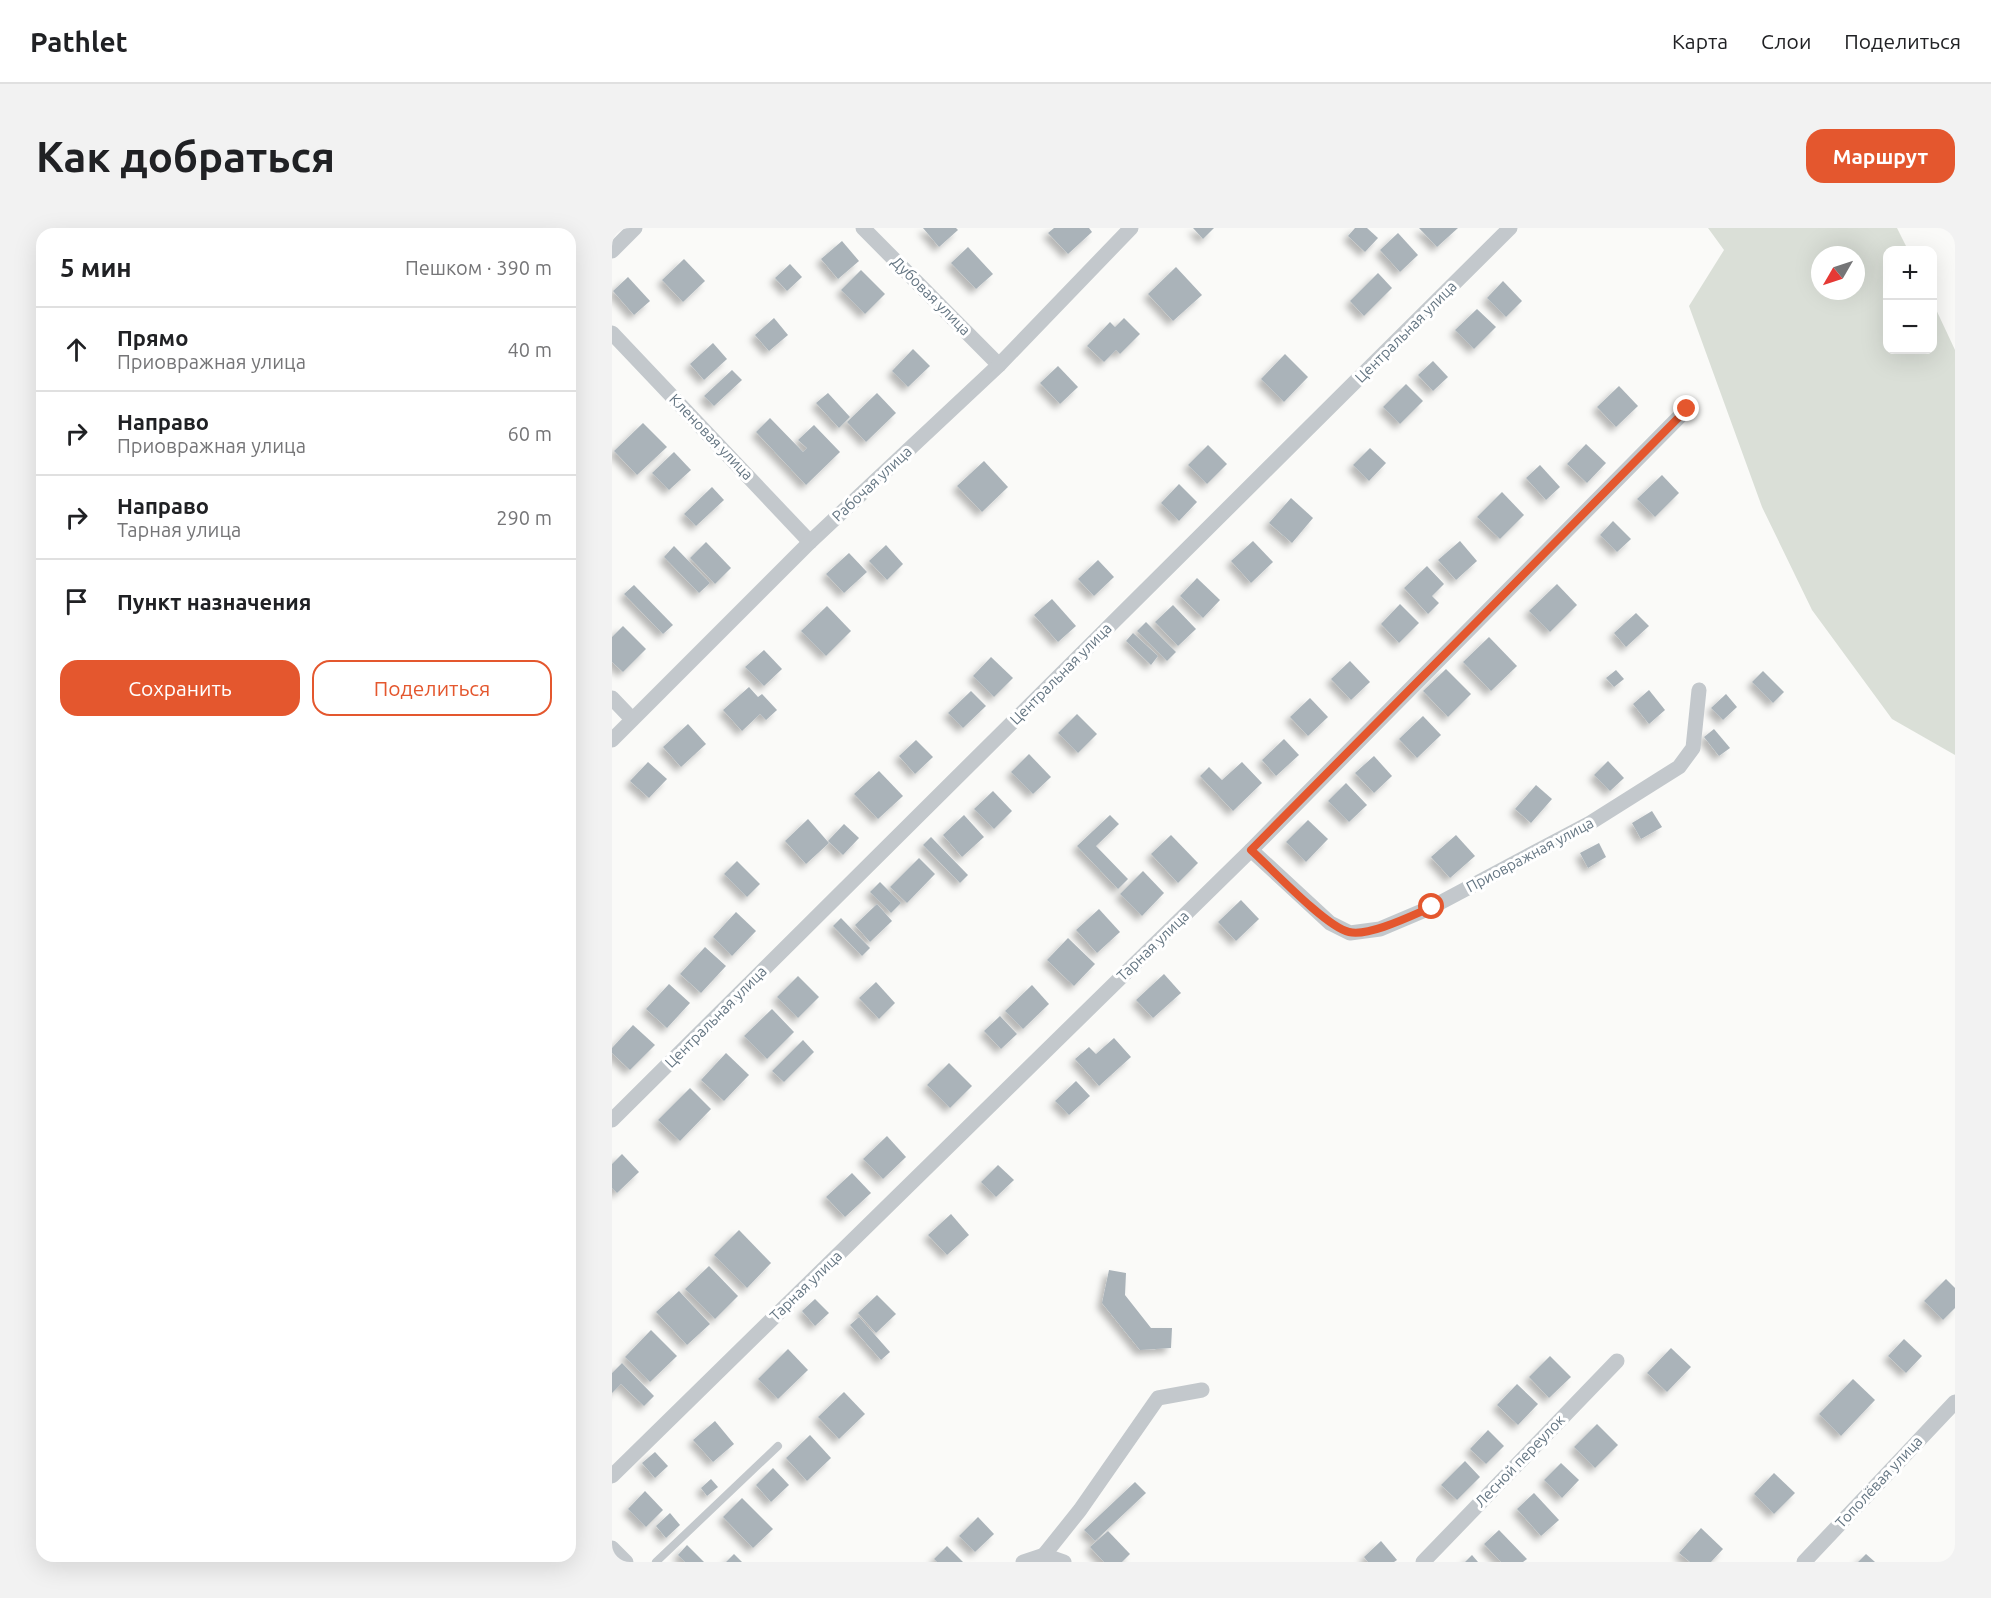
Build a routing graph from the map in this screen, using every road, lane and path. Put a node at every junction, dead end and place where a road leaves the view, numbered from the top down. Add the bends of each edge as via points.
1 (636, 228) edge
2 (863, 228) edge
3 (1131, 228) edge
4 (1510, 228) edge
5 (612, 250) edge
6 (612, 333) edge
7 (999, 364) junction
8 (1687, 409) dead end
9 (810, 542) junction
10 (1700, 690) dead end
11 (612, 698) edge
12 (632, 719) junction
13 (612, 740) edge
14 (1251, 850) junction
15 (612, 1120) edge
16 (1617, 1361) dead end
17 (1202, 1390) dead end
18 (1955, 1402) edge
19 (778, 1446) dead end
20 (612, 1476) edge
21 (612, 1548) edge
22 (1044, 1555) junction
23 (626, 1562) edge
24 (656, 1562) edge
25 (1023, 1562) edge
26 (1064, 1562) edge
27 (1423, 1562) edge
28 (1804, 1562) edge

1 - 5 street
2 - 7 street, Дубовая улица
3 - 7 street, Рабочая улица
4 - 15 street, Центральная улица
6 - 9 street, Кленовая улица
7 - 9 street, Рабочая улица
8 - 14 street, Тарная улица
9 - 12 street, Рабочая улица
10 - 14 street, Приовражная улица via 1693,748 1679,767 1590,824 1432,907 1380,929 1350,933 1330,923
11 - 12 street
12 - 13 street, Рабочая улица
14 - 20 street, Тарная улица
16 - 27 street, Лесной переулок
17 - 22 street via 1158,1398
18 - 28 street, Тополёвая улица
19 - 24 lane
21 - 23 street
22 - 25 street
22 - 26 street

